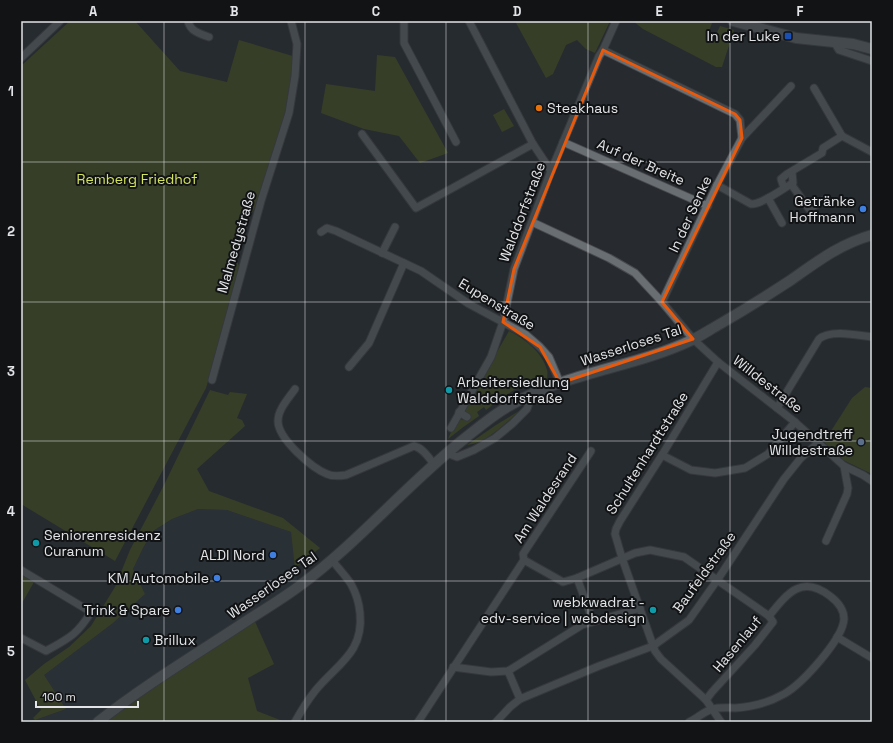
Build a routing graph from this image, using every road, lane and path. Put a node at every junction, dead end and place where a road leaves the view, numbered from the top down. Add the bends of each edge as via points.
1 (60, 21) edge
2 (188, 21) edge
3 (291, 21) edge
4 (404, 21) edge
5 (469, 21) edge
6 (616, 21) edge
7 (733, 21) edge
8 (209, 37) dead end
9 (834, 42) junction
10 (872, 49) edge
11 (603, 50) junction
12 (21, 58) edge
13 (872, 61) edge
14 (791, 86) dead end
15 (814, 88) dead end
16 (362, 134) dead end
17 (842, 136) junction
18 (742, 138) junction
19 (456, 142) dead end
20 (563, 142) junction
21 (533, 144) junction
22 (872, 152) edge
23 (552, 171) junction
24 (792, 172) junction
25 (791, 184) junction
26 (717, 185) junction
27 (784, 188) junction
28 (768, 198) junction
29 (826, 199) dead end
30 (708, 206) junction
31 (532, 222) junction
32 (782, 223) dead end
33 (396, 227) dead end
34 (321, 232) dead end
35 (872, 235) edge
36 (382, 253) junction
37 (404, 263) junction
38 (662, 302) junction
39 (503, 322) junction
40 (872, 337) edge
41 (693, 340) junction
42 (718, 362) junction
43 (349, 367) dead end
44 (212, 380) dead end
45 (560, 383) junction
46 (295, 389) dead end
47 (532, 394) junction
48 (776, 408) junction
49 (459, 412) junction
50 (467, 417) dead end
51 (795, 422) junction
52 (451, 428) dead end
53 (818, 443) junction
54 (591, 451) dead end
55 (447, 453) junction
56 (662, 455) junction
57 (434, 464) junction
58 (844, 466) junction
59 (872, 481) edge
60 (826, 541) dead end
61 (622, 558) junction
62 (332, 560) junction
63 (524, 560) junction
64 (21, 570) edge
65 (577, 578) junction
66 (718, 579) junction
67 (640, 608) junction
68 (769, 616) junction
69 (594, 622) junction
70 (837, 637) junction
71 (21, 638) edge
72 (653, 646) junction
73 (872, 658) edge
74 (453, 667) junction
75 (508, 671) junction
76 (520, 699) junction
77 (706, 700) junction
78 (713, 709) junction
79 (98, 722) edge
80 (295, 722) edge
81 (418, 722) edge
82 (496, 722) edge
83 (690, 722) edge
84 (721, 722) edge

1 - 12 street
2 - 8 street via 189,26
3 - 44 street, Malmedystraße via 297,44 289,113 261,201
4 - 19 street via 404,43
5 - 21 street
6 - 11 street, Walddorfstraße
7 - 9 main road via 792,37
9 - 10 main road
9 - 13 street via 839,50
11 - 18 street via 735,114 740,120
11 - 20 street, Walddorfstraße
14 - 18 street, In der Senke
15 - 17 street
16 - 21 street via 416,208
17 - 22 street
17 - 24 street via 823,148 822,153
18 - 26 street, In der Senke
20 - 23 street, Walddorfstraße
20 - 30 street, Auf der Breite
21 - 23 street
23 - 31 street, Walddorfstraße
24 - 25 street
24 - 27 street via 781,179
25 - 27 street
25 - 29 street via 809,209
26 - 28 street via 751,204
26 - 30 street, In der Senke
27 - 28 street
28 - 32 street
30 - 38 street, In der Senke
31 - 38 street, Willdestraße via 635,273
31 - 39 street, Walddorfstraße via 514,269
33 - 36 street
34 - 36 street, Eupenstraße via 327,228 336,231
35 - 41 main road, Wasserloses Tal via 832,251 747,309
36 - 37 street, Eupenstraße
37 - 39 street, Eupenstraße
37 - 43 street via 369,343
38 - 41 street, Willdestraße
39 - 45 street, Eupenstraße via 525,334 540,347 549,357
39 - 49 street, Walddorfstraße via 491,357
40 - 48 street via 836,333 822,336
41 - 42 street, Willdestraße
41 - 45 main road, Wasserloses Tal via 642,359
42 - 48 street, Willdestraße
42 - 56 street, Schultenhardtstraße
45 - 47 main road, Wasserloses Tal
46 - 57 street via 282,406 280,413 278,422 282,436 307,461 328,475 346,476 414,446 424,451
47 - 55 main road, Wasserloses Tal via 482,425
47 - 55 street via 527,409 495,438 457,457
48 - 51 street, Willdestraße
49 - 50 street
49 - 52 street, Walddorfstraße
51 - 53 street, Willdestraße
51 - 56 street via 768,454 745,468 715,473 691,470
53 - 58 street, Willdestraße
53 - 66 street, Baufeldstraße via 800,459 784,479
54 - 63 street, Am Waldesrand via 523,554
55 - 57 main road, Wasserloses Tal
56 - 61 street, Schultenhardtstraße via 616,529
57 - 62 main road, Wasserloses Tal
58 - 59 street, Willdestraße
58 - 60 street via 847,494
61 - 65 street, Am Waldesrand
61 - 66 street, Am Waldesrand via 650,550 684,557
61 - 67 street, Schultenhardtstraße
62 - 79 main road, Wasserloses Tal via 298,587 141,690
62 - 80 street via 357,595 360,632 355,646 307,701
63 - 65 street, Am Waldesrand via 563,582
63 - 74 street, Am Waldesrand
64 - 71 street via 91,612 74,635 46,651
65 - 69 street
66 - 68 street, Am Waldesrand
66 - 72 street, Baufeldstraße via 689,620
67 - 69 street
67 - 72 street, Schultenhardtstraße
68 - 70 street, Hasenlauf via 792,591 810,586 820,588 841,607 843,626
68 - 77 street, Hasenlauf via 773,622
69 - 75 street via 582,625
70 - 73 street
70 - 78 street, Hasenlauf via 806,677 784,694 762,703
72 - 76 street, Baufeldstraße
72 - 77 street, Schultenhardtstraße via 661,659
74 - 75 street via 491,672
74 - 81 street, Am Waldesrand
75 - 76 street
76 - 82 street, Baufeldstraße
77 - 78 street, Schultenhardtstraße
78 - 83 street, Hasenlauf
78 - 84 street, Schultenhardtstraße

